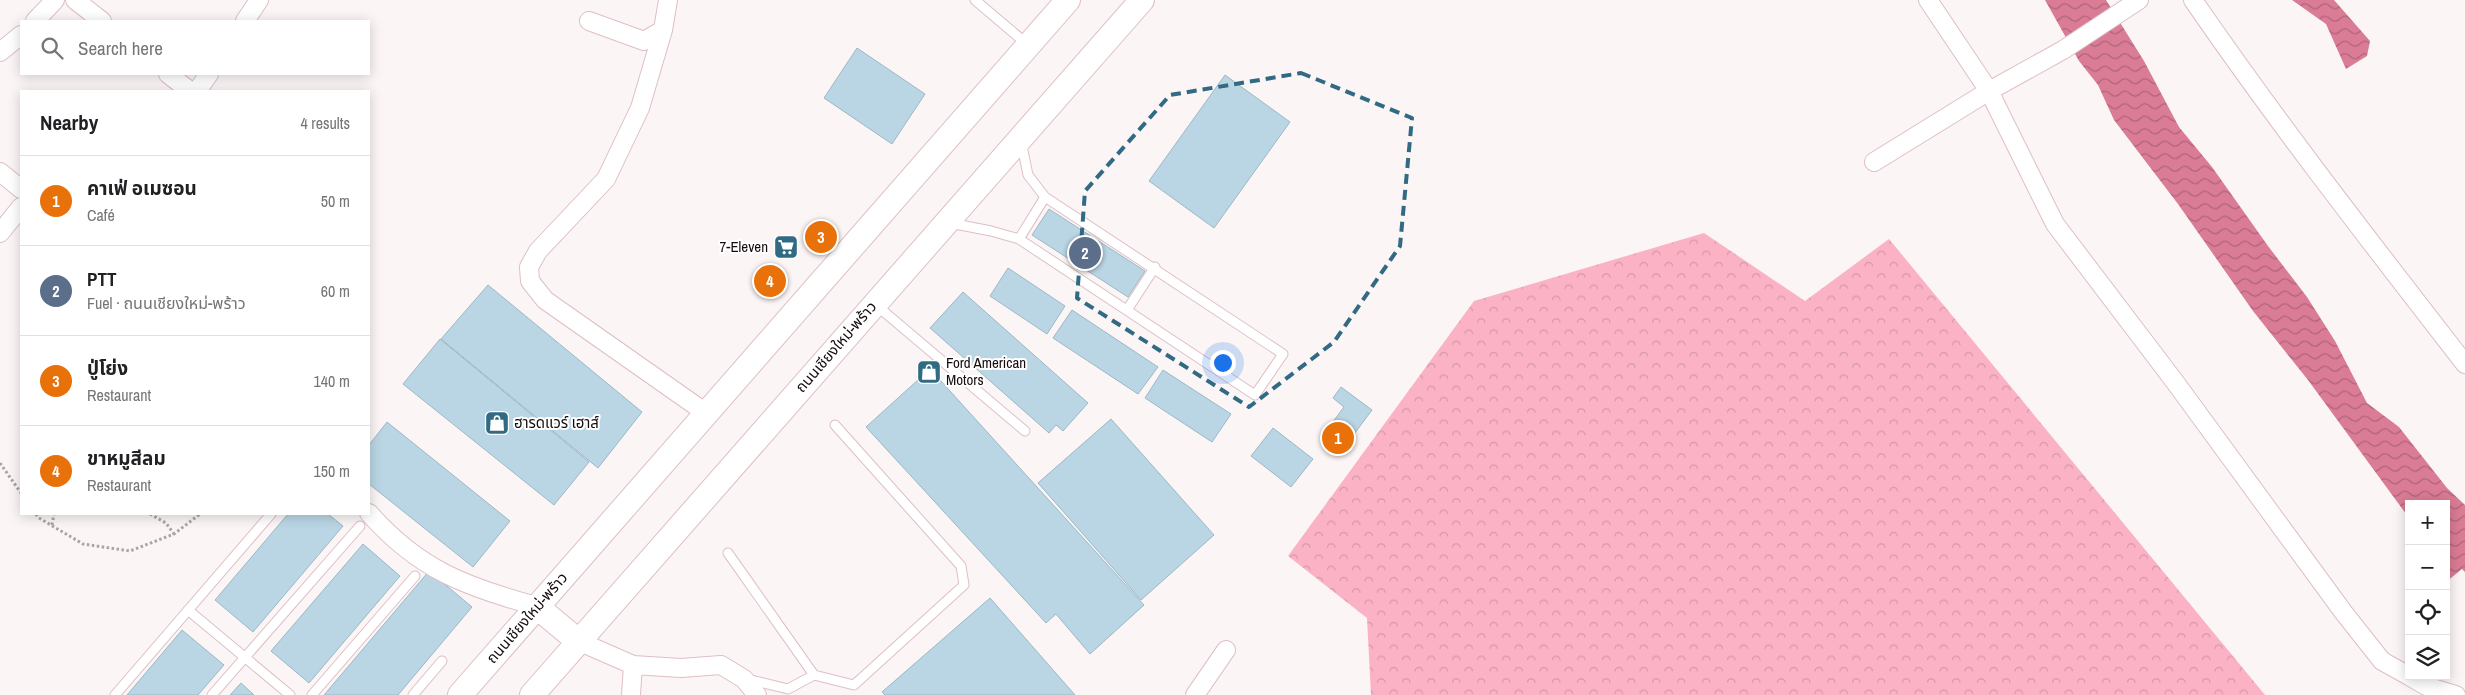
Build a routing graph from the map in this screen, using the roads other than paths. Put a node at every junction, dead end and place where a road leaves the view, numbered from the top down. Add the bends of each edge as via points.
1 (55, 0) edge
2 (75, 0) edge
3 (259, 0) edge
4 (668, 0) edge
5 (975, 0) edge
6 (1068, 0) edge
7 (1142, 0) edge
8 (1928, 0) edge
9 (2139, 0) edge
10 (2193, 0) edge
11 (36, 20) edge
12 (101, 20) edge
13 (245, 20) edge
14 (589, 21) dead end
15 (663, 30) junction
16 (20, 36) edge
17 (1028, 46) junction
18 (0, 52) edge
19 (169, 75) edge
20 (208, 75) edge
21 (189, 90) edge
22 (198, 90) edge
23 (1989, 91) junction
24 (1021, 138) junction
25 (1874, 162) dead end
26 (0, 172) edge
27 (20, 188) edge
28 (1045, 197) junction
29 (20, 208) edge
30 (946, 223) junction
31 (0, 233) edge
32 (1018, 239) junction
33 (1155, 267) junction
34 (874, 304) junction
35 (1127, 310) junction
36 (2465, 364) edge
37 (706, 414) junction
38 (835, 425) dead end
39 (1025, 431) dead end
40 (270, 515) edge
41 (364, 520) edge
42 (728, 553) dead end
43 (415, 576) dead end
44 (536, 606) junction
45 (188, 610) junction
46 (578, 641) junction
47 (1226, 650) dead end
48 (245, 657) junction
49 (442, 661) dead end
50 (633, 665) junction
51 (2405, 674) edge
52 (814, 675) junction
53 (744, 679) junction
54 (2416, 680) edge
55 (115, 695) edge
56 (212, 695) edge
57 (290, 695) edge
58 (312, 695) edge
59 (413, 695) edge
60 (460, 695) edge
61 (532, 695) edge
62 (631, 695) edge
63 (757, 695) edge
64 (1195, 695) edge
65 (2456, 695) edge

1 - 11 street
2 - 12 street
3 - 13 street
4 - 15 street
5 - 17 lane
6 - 17 main road, ถนนเชียงใหม่-พร้าว
7 - 24 main road, ถนนเชียงใหม่-พร้าว
8 - 23 street
9 - 23 street via 2063,50
10 - 36 street via 2239,68
14 - 15 street via 644,41
15 - 37 street via 640,108 606,179 538,252 529,266 530,281 545,300
16 - 18 street
17 - 37 main road, ถนนเชียงใหม่-พร้าว
19 - 21 street
20 - 22 street
23 - 25 street
23 - 51 street via 2055,224 2176,382 2344,613 2382,661
24 - 28 lane via 1028,175
24 - 30 main road, ถนนเชียงใหม่-พร้าว
26 - 27 street
28 - 32 lane
28 - 33 lane
29 - 31 street
30 - 32 lane
30 - 34 main road, ถนนเชียงใหม่-พร้าว
32 - 35 lane
33 - 35 lane
33 - 35 lane via 1283,354 1255,394
34 - 39 lane
34 - 46 main road, ถนนเชียงใหม่-พร้าว
37 - 44 main road, ถนนเชียงใหม่-พร้าว
38 - 52 lane via 961,566 964,585 854,685
40 - 45 lane
41 - 44 street via 424,562 464,584
41 - 48 lane
42 - 52 lane
43 - 58 lane
44 - 46 main road
44 - 60 main road, ถนนเชียงใหม่-พร้าว
45 - 48 lane
45 - 55 lane
46 - 50 street
46 - 61 main road, ถนนเชียงใหม่-พร้าว
47 - 64 street
48 - 56 lane
48 - 57 lane
49 - 59 lane
50 - 53 street via 681,668 721,665
50 - 62 street
52 - 53 lane via 788,689
53 - 63 street
54 - 65 street

